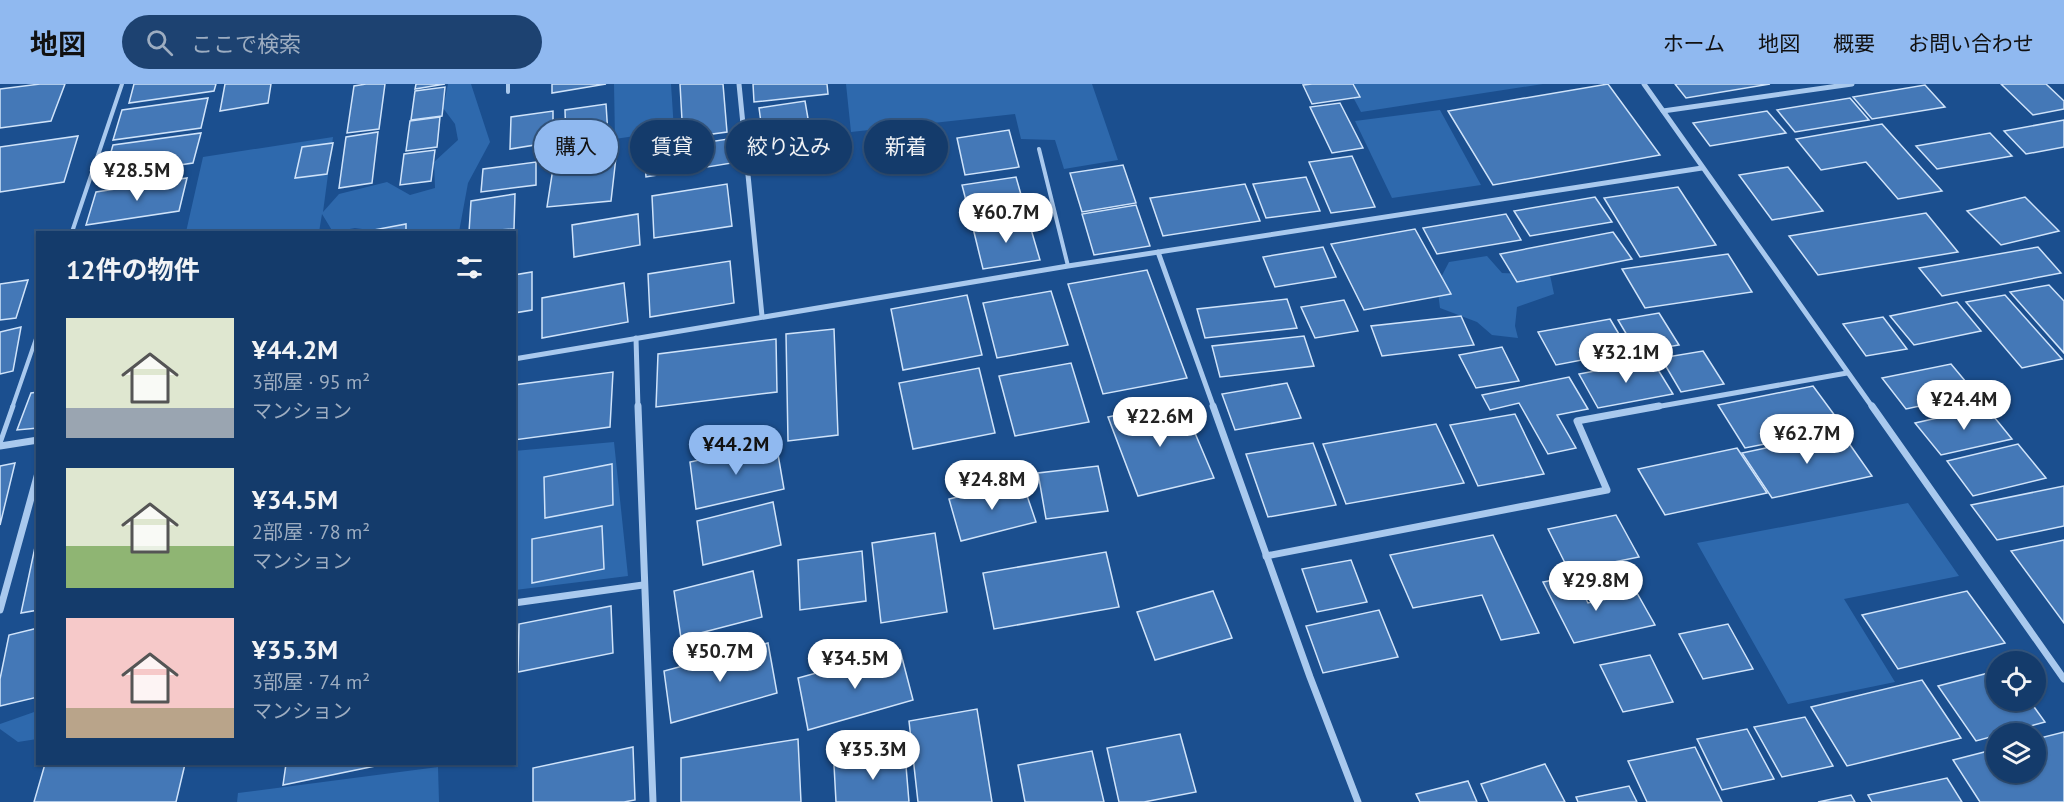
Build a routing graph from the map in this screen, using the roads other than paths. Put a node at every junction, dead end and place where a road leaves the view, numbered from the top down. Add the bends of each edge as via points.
1 (122, 84) edge
2 (508, 84) edge
3 (739, 84) edge
4 (1644, 84) edge
5 (1852, 84) edge
6 (508, 92) dead end
7 (1663, 111) junction
8 (1039, 149) dead end
9 (1702, 168) junction
10 (72, 231) edge
11 (1158, 252) junction
12 (1068, 266) junction
13 (762, 316) junction
14 (636, 338) junction
15 (36, 339) edge
16 (516, 359) edge
17 (1848, 373) junction
18 (36, 440) edge
19 (0, 445) edge
20 (36, 480) edge
21 (1266, 556) junction
22 (643, 585) junction
23 (516, 603) edge
24 (0, 610) edge
25 (2064, 679) edge
26 (653, 802) edge
27 (1358, 802) edge

1 - 10 lane
2 - 6 lane
3 - 13 street
4 - 7 street
5 - 7 street
7 - 9 street
8 - 12 lane
9 - 11 street
9 - 17 street
11 - 12 street
11 - 21 street
12 - 13 street
13 - 14 street
14 - 16 street
14 - 22 street
15 - 19 lane
17 - 21 street via 1577,421 1607,490
17 - 25 street
18 - 19 street
20 - 24 street
21 - 27 street
22 - 23 street
22 - 26 street

